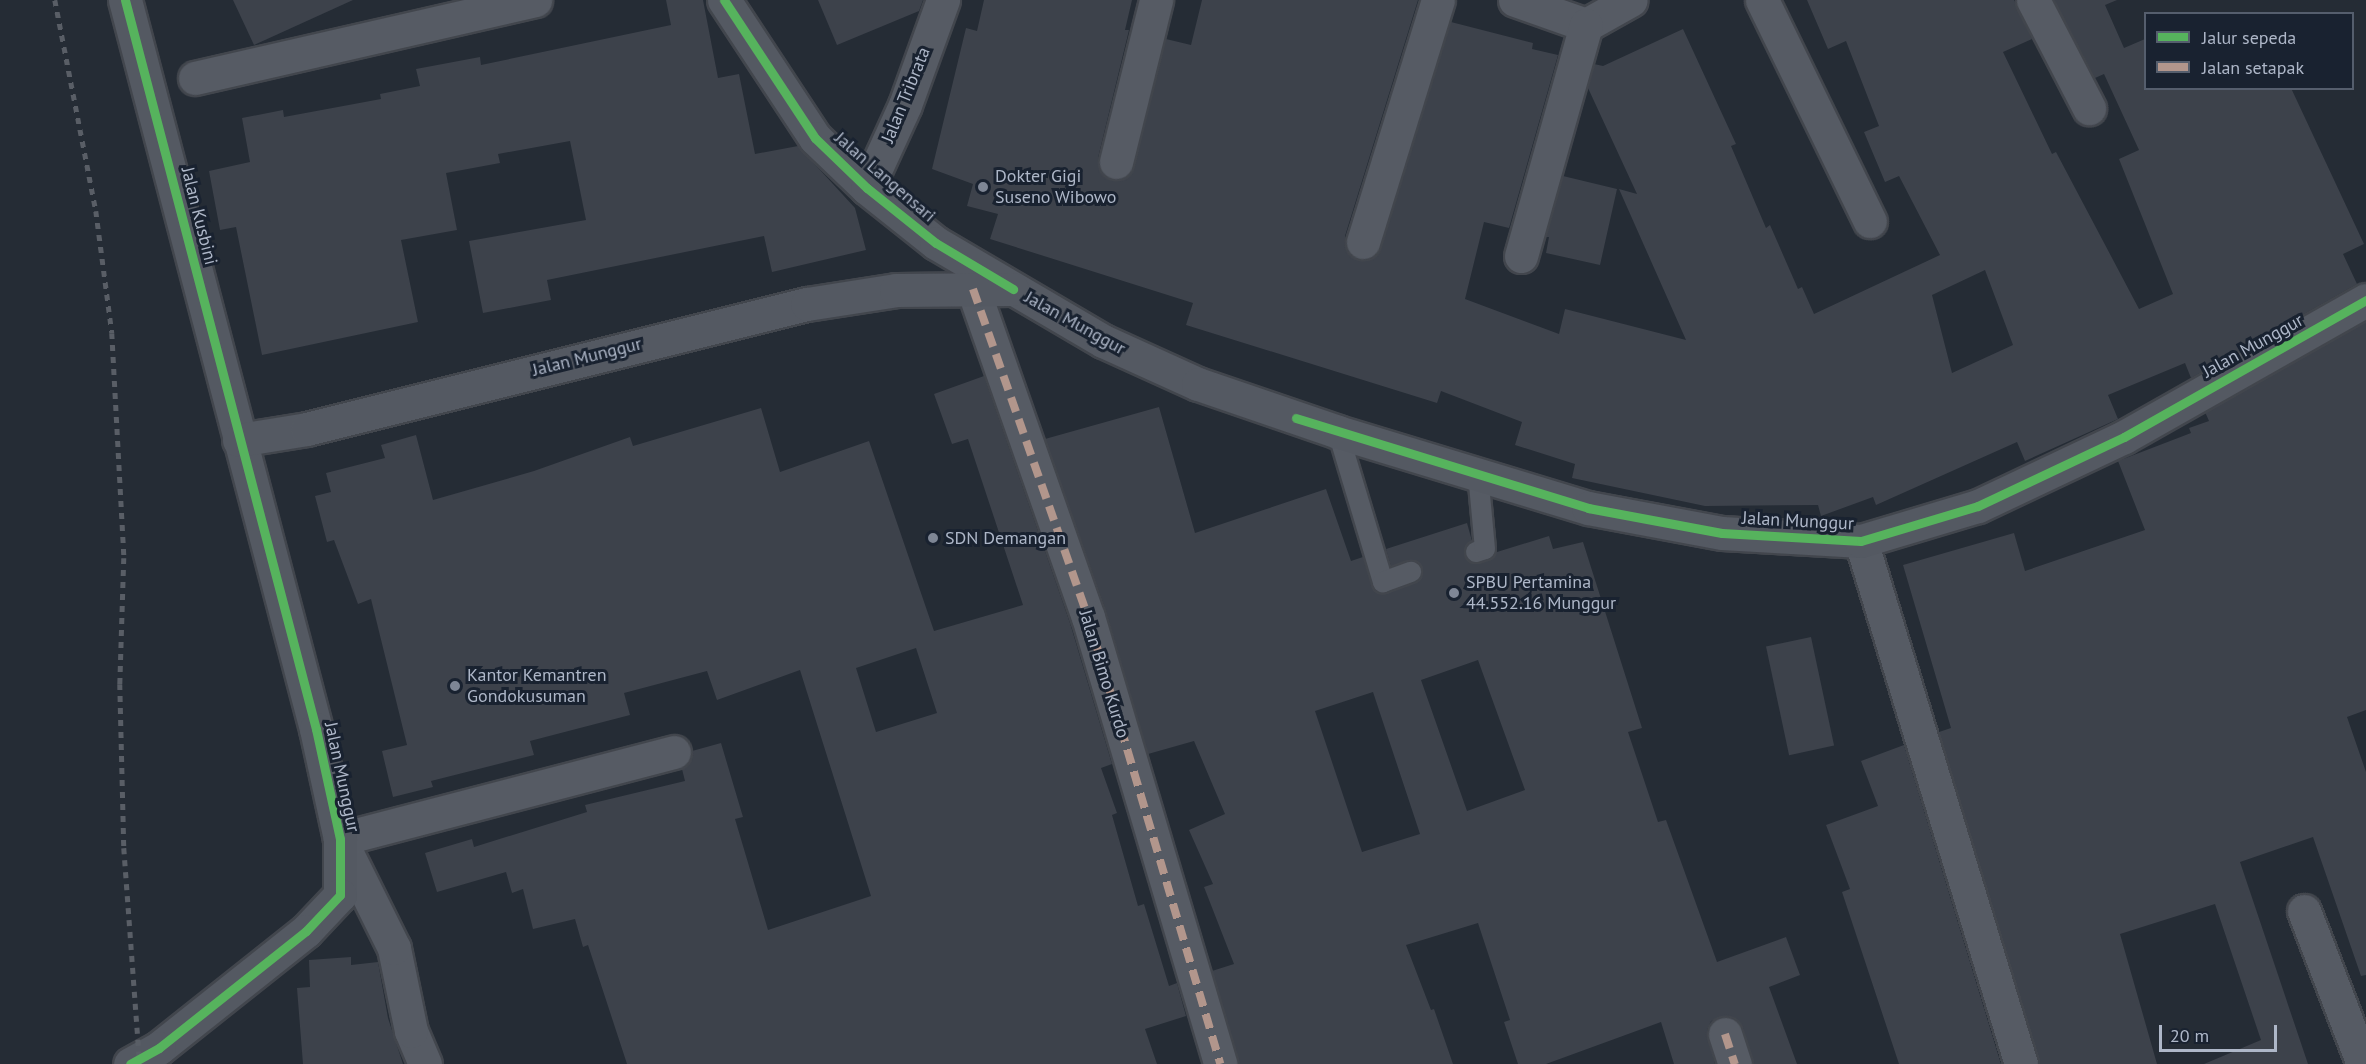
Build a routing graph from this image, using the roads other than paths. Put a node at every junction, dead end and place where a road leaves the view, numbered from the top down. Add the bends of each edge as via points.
1 (125, 0) edge
2 (535, 0) edge
3 (724, 0) edge
4 (943, 0) edge
5 (1156, 0) edge
6 (1438, 0) edge
7 (1515, 0) edge
8 (1631, 0) edge
9 (1762, 0) edge
10 (2033, 0) edge
11 (1586, 25) junction
12 (195, 78) dead end
13 (2089, 108) dead end
14 (1116, 162) dead end
15 (867, 188) junction
16 (1870, 221) dead end
17 (1363, 242) dead end
18 (1521, 256) dead end
19 (973, 289) junction
20 (1012, 289) junction
21 (2366, 300) edge
22 (1338, 432) junction
23 (239, 440) junction
24 (1478, 474) junction
25 (1861, 541) junction
26 (1476, 552) dead end
27 (1411, 572) dead end
28 (674, 752) dead end
29 (340, 839) junction
30 (2304, 911) dead end
31 (411, 1031) junction
32 (160, 1056) edge
33 (130, 1064) edge
34 (414, 1064) edge
35 (425, 1064) edge
36 (1220, 1064) edge
37 (2021, 1064) edge
38 (2363, 1064) edge

1 - 23 street, Jalan Kusbini
2 - 12 street
3 - 15 street, Jalan Langensari via 815,138
4 - 15 street, Jalan Tribrata via 905,105
5 - 14 street
6 - 17 street
7 - 11 street
8 - 11 street
9 - 16 street
10 - 13 street
11 - 18 street
15 - 20 street, Jalan Langensari via 936,243
19 - 20 street, Jalan Munggur
19 - 23 street, Jalan Munggur via 896,290 807,304 307,429
19 - 36 street, Jalan Bimo Kurdo via 1088,617
20 - 22 street, Jalan Munggur via 1103,341 1198,384
21 - 25 street, Jalan Munggur via 2124,437 1978,507
22 - 24 street, Jalan Munggur
22 - 27 lane via 1383,582
23 - 29 street, Jalan Munggur via 316,729
24 - 25 street, Jalan Munggur via 1588,508 1722,533
24 - 26 lane via 1485,549
25 - 37 street
28 - 29 street
29 - 31 street via 394,948
29 - 32 street, Jalan Munggur via 340,895 306,931
30 - 38 street
31 - 34 street
31 - 35 street
32 - 33 street, Jalan Munggur

